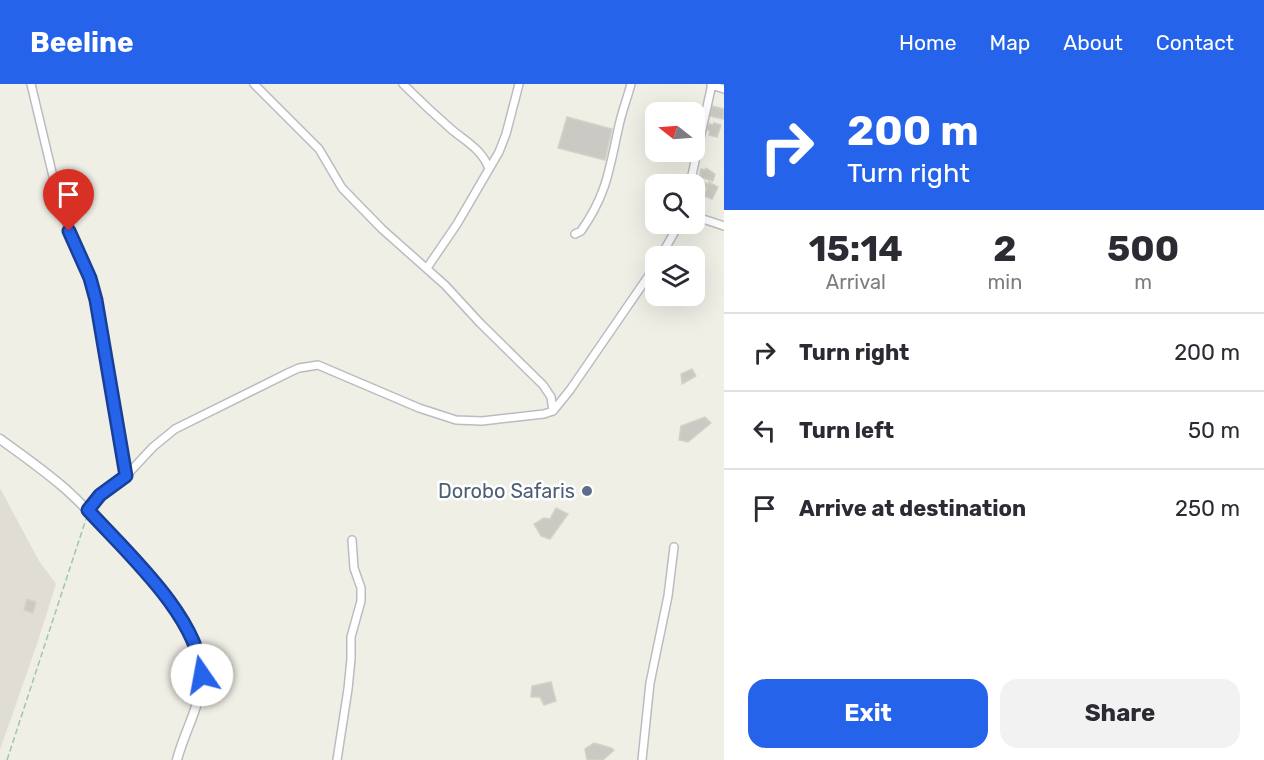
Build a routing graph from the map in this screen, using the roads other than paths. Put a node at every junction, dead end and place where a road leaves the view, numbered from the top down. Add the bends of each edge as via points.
1 (31, 84) edge
2 (254, 84) edge
3 (403, 84) edge
4 (519, 84) edge
5 (631, 84) edge
6 (712, 85) edge
7 (724, 89) edge
8 (489, 169) junction
9 (692, 174) edge
10 (705, 220) edge
11 (724, 226) edge
12 (575, 234) dead end
13 (427, 268) junction
14 (645, 281) edge
15 (553, 411) junction
16 (0, 439) edge
17 (126, 476) junction
18 (88, 510) junction
19 (352, 540) dead end
20 (674, 547) dead end
21 (177, 760) edge
22 (337, 760) edge
23 (642, 760) edge

1 - 17 street via 61,210 96,300
2 - 13 street via 319,149 342,188
3 - 8 street via 478,151
4 - 8 street via 506,134
5 - 12 street via 606,186 589,220
6 - 7 street
6 - 9 street
8 - 13 street via 458,225
10 - 11 street
13 - 15 street via 543,385
14 - 15 street
15 - 17 street via 503,419 456,420 335,371 310,365 185,422 153,447
16 - 18 street
17 - 18 street via 100,495
18 - 21 street via 172,606 197,648 200,685
19 - 22 street via 361,601 351,637
20 - 23 street via 650,683

